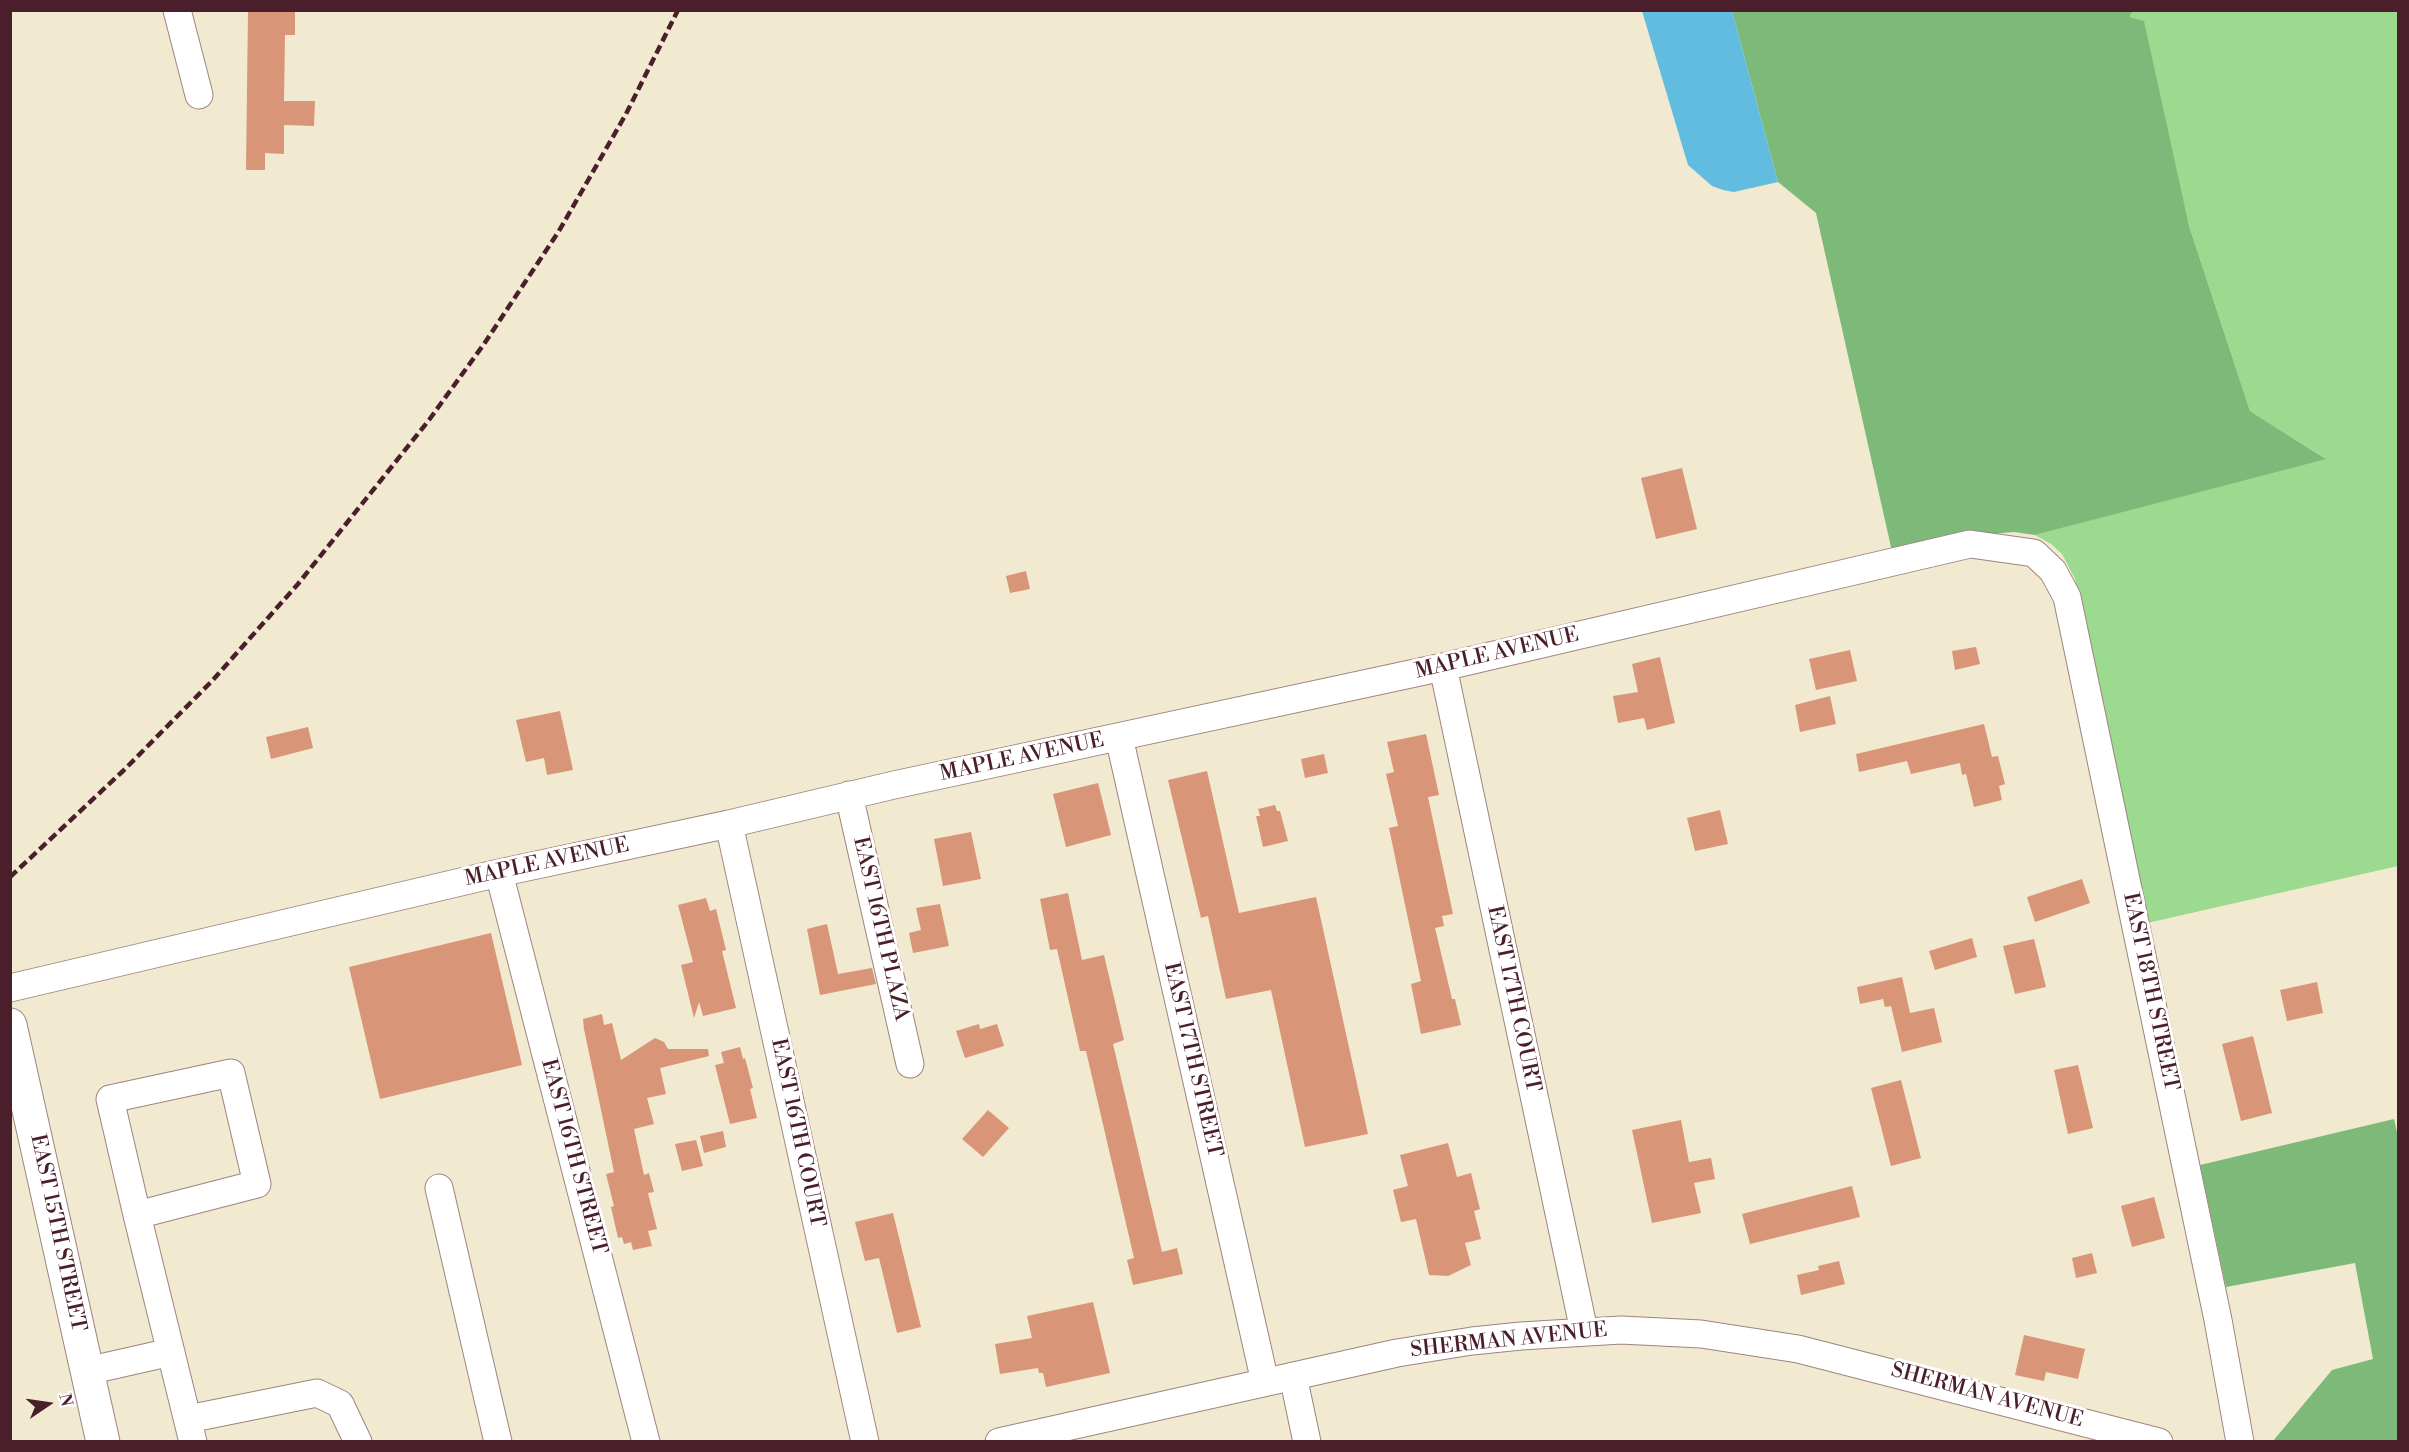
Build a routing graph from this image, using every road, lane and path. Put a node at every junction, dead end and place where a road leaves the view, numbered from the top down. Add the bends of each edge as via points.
1 (177, 10) edge
2 (200, 95) dead end
3 (2034, 553) joint
4 (1443, 668) junction
5 (1119, 737) junction
6 (849, 795) junction
7 (729, 824) junction
8 (499, 873) junction
9 (10, 988) edge
10 (10, 1025) edge
11 (910, 1064) dead end
12 (439, 1188) dead end
13 (137, 1215) junction
14 (1584, 1331) junction
15 (171, 1352) junction
16 (87, 1371) junction
17 (1293, 1376) junction
18 (1265, 1382) junction
19 (190, 1430) edge
20 (103, 1442) edge
21 (358, 1442) edge
22 (498, 1442) edge
23 (646, 1442) edge
24 (865, 1442) edge
25 (999, 1442) edge
26 (1307, 1442) edge
27 (2159, 1442) edge
28 (2240, 1442) edge

1 - 2 street
3 - 4 street, MAPLE AVENUE via 1970,544
3 - 28 street, EAST 18TH STREET via 2053,571 2067,597
4 - 5 street, MAPLE AVENUE
4 - 14 street, EAST 17TH COURT
5 - 6 street, MAPLE AVENUE
5 - 18 street, EAST 17TH STREET
6 - 7 street, MAPLE AVENUE
6 - 11 street, EAST 16TH PLAZA
7 - 8 street, MAPLE AVENUE
7 - 24 street, EAST 16TH COURT
8 - 9 street, MAPLE AVENUE
8 - 23 street, EAST 16TH STREET
10 - 16 main road, EAST 15TH STREET
12 - 22 street
13 - 13 street via 110,1100 231,1073 257,1184
13 - 15 street
14 - 17 street, SHERMAN AVENUE via 1472,1341
14 - 27 street, SHERMAN AVENUE via 1701,1334 1798,1349
15 - 16 street
15 - 19 street
16 - 20 main road, EAST 15TH STREET
17 - 18 street, SHERMAN AVENUE
17 - 26 street
18 - 25 street, SHERMAN AVENUE
19 - 21 street via 316,1393 340,1404

